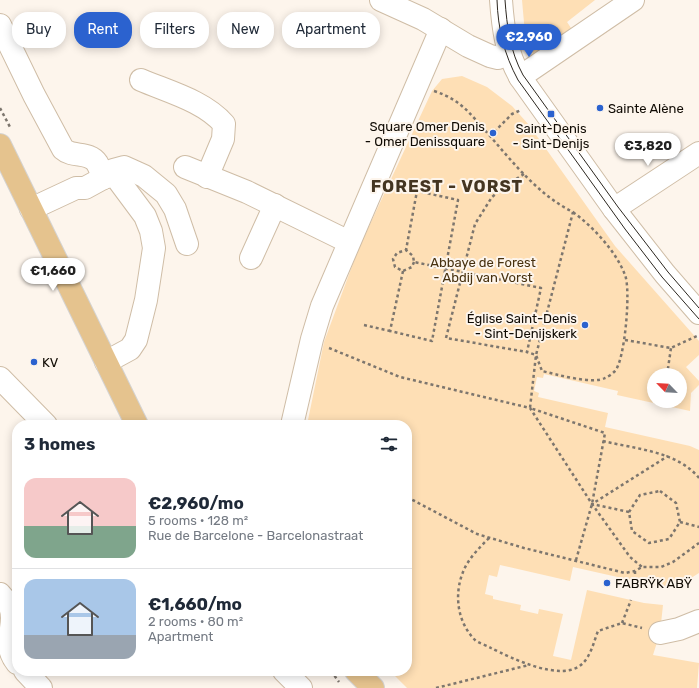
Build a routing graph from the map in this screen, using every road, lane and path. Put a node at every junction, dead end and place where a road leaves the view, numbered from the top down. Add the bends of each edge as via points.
1 (381, 0) edge
2 (501, 0) edge
3 (633, 0) edge
4 (0, 25) edge
5 (441, 29) junction
6 (509, 53) junction
7 (520, 77) junction
8 (142, 80) dead end
9 (431, 90) dead end
10 (512, 114) dead end
11 (490, 136) junction
12 (0, 145) edge
13 (699, 153) edge
14 (185, 167) dead end
15 (524, 174) junction
16 (207, 177) junction
17 (99, 181) junction
18 (275, 205) junction
19 (614, 209) junction
20 (573, 212) junction
21 (33, 213) junction
22 (349, 242) junction
23 (187, 244) dead end
24 (406, 250) junction
25 (251, 258) dead end
26 (414, 262) junction
27 (446, 268) junction
28 (403, 271) junction
29 (462, 271) junction
30 (699, 313) edge
31 (364, 325) dead end
32 (390, 331) junction
33 (697, 336) dead end
34 (312, 339) junction
35 (624, 340) junction
36 (672, 348) junction
37 (527, 352) junction
38 (536, 356) junction
39 (106, 362) junction
40 (668, 368) edge
41 (0, 378) edge
42 (530, 408) junction
43 (41, 420) edge
44 (135, 420) edge
45 (293, 420) edge
46 (603, 441) junction
47 (668, 456) junction
48 (699, 478) edge
49 (412, 500) edge
50 (592, 504) junction
51 (629, 512) junction
52 (680, 522) junction
53 (699, 527) edge
54 (489, 538) junction
55 (699, 543) edge
56 (576, 560) junction
57 (642, 567) junction
58 (635, 571) junction
59 (635, 581) dead end
60 (0, 594) edge
61 (631, 600) dead end
62 (699, 621) edge
63 (622, 624) junction
64 (660, 633) joint
65 (12, 654) edge
66 (530, 665) junction
67 (30, 676) edge
68 (289, 676) edge
69 (348, 677) edge
70 (41, 688) edge
71 (301, 688) edge
72 (373, 688) edge
73 (436, 688) edge

1 - 5 street
2 - 6 street via 504,34
3 - 7 street
4 - 17 street via 63,149 68,154 91,157 96,162
5 - 6 street via 494,58
5 - 22 street
6 - 7 street
7 - 19 street
8 - 16 street via 197,104 216,115 224,124 223,139
9 - 11 path via 450,96 463,106
10 - 11 path
11 - 15 path
12 - 21 main road
13 - 19 street
14 - 16 street
15 - 20 path via 557,204
15 - 29 path via 492,197 482,211 475,224
16 - 18 street
17 - 21 street via 76,188
17 - 23 street via 113,170 124,167 156,184 175,209
17 - 39 street via 116,177 121,182 145,216 154,248 136,340 130,349
18 - 22 street
18 - 25 street
19 - 30 street
20 - 35 path via 600,238 626,276
20 - 38 path
21 - 39 main road
22 - 34 street via 322,306
24 - 26 path via 413,256
24 - 27 path via 417,191 458,200
24 - 28 path via 397,253 393,259 395,267
26 - 27 path
26 - 28 path via 412,267
27 - 29 path
27 - 32 path via 432,341
28 - 32 path
29 - 37 path via 541,288
29 - 37 path via 446,338
31 - 32 path
33 - 36 path
34 - 42 path via 345,356 400,377
34 - 45 street
35 - 36 path
35 - 38 path via 616,371 603,379 582,379 542,370
36 - 40 path
37 - 38 path
38 - 42 path
39 - 44 main road
41 - 43 street
42 - 46 path via 605,433
42 - 50 path
46 - 47 path
46 - 50 path
47 - 48 path via 686,466
47 - 50 path
49 - 54 path
50 - 51 path
50 - 56 path
50 - 57 path via 630,557
51 - 52 path via 640,495 660,491 676,503
51 - 52 path via 632,531 649,543 669,539
52 - 53 path
54 - 56 path
54 - 66 path via 463,571 457,596 459,611 467,630 476,641
55 - 57 path via 673,562 661,567
56 - 58 path via 625,573
57 - 58 path
58 - 59 path
60 - 65 street via 10,607 8,638
61 - 63 path
62 - 64 street via 680,629
63 - 64 path
63 - 66 path via 598,631 582,664 572,669 557,670
66 - 73 path
67 - 70 street
68 - 71 street
69 - 72 main road

